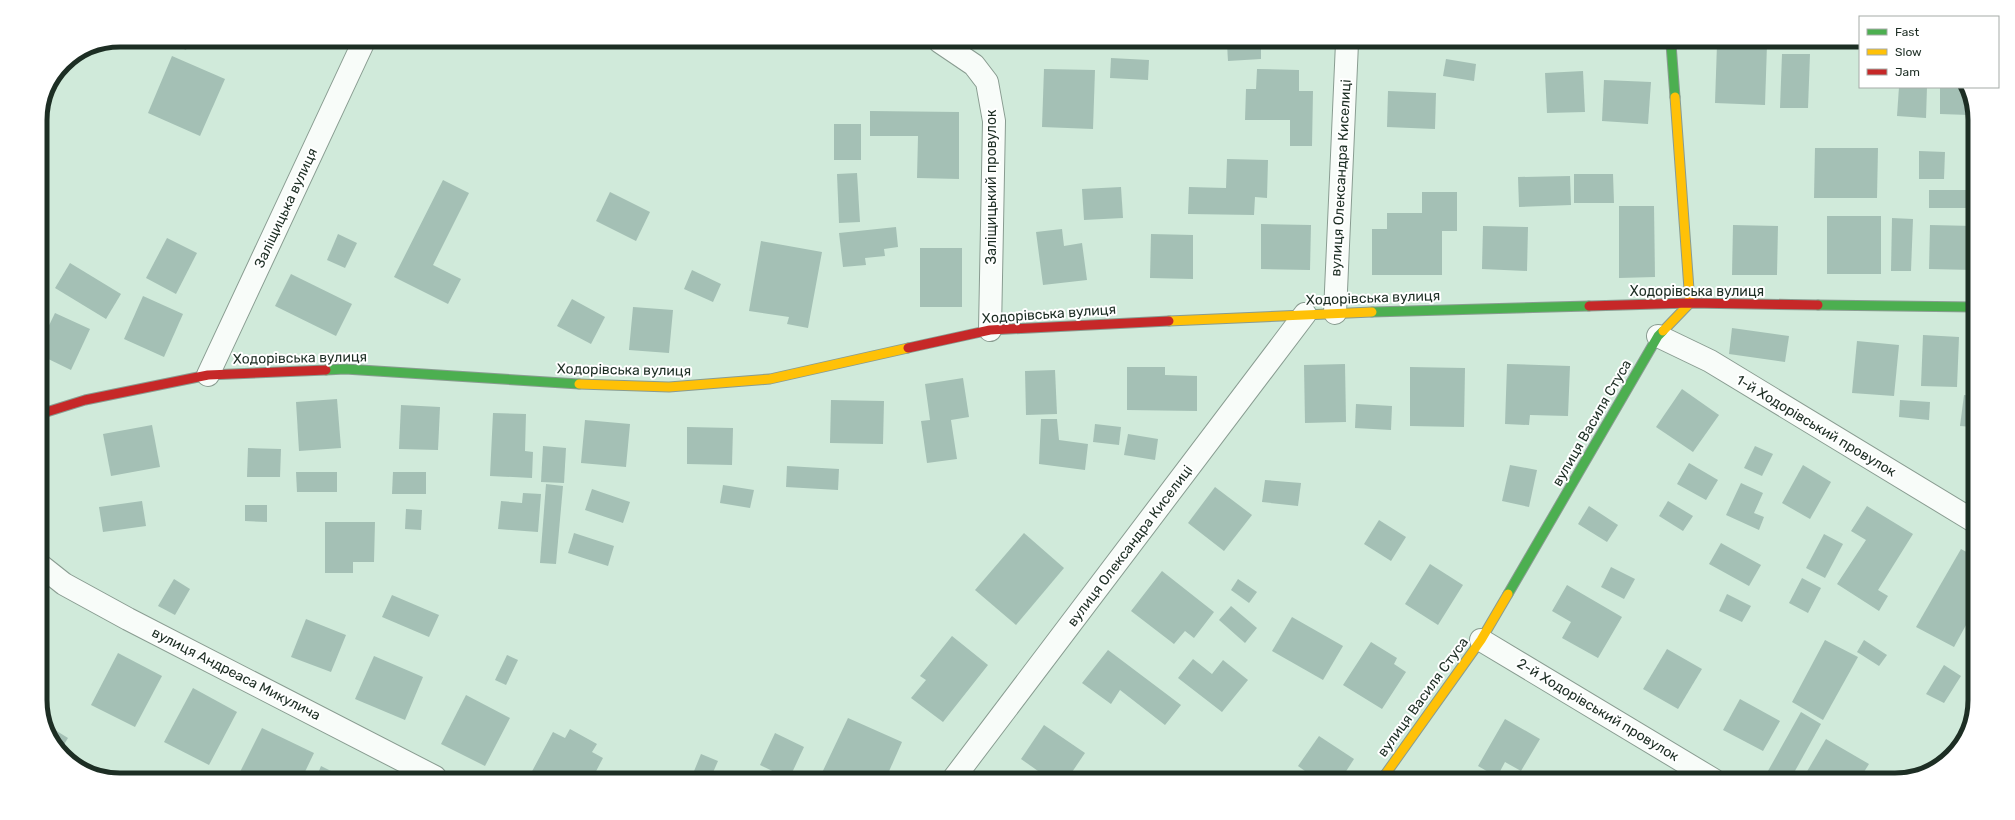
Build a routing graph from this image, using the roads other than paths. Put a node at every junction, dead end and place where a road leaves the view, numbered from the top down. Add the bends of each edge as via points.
1 (361, 47) edge
2 (947, 47) edge
3 (1347, 47) edge
4 (1671, 47) edge
5 (1690, 303) junction
6 (1968, 307) edge
7 (1335, 313) junction
8 (1305, 314) junction
9 (990, 330) junction
10 (1658, 336) junction
11 (208, 375) junction
12 (47, 412) edge
13 (1968, 518) edge
14 (47, 571) edge
15 (1481, 640) junction
16 (429, 773) edge
17 (958, 773) edge
18 (1386, 773) edge
19 (1702, 773) edge

1 - 11 street, Заліщицька вулиця
2 - 9 street, Заліщицький провулок via 974,66 987,82 994,121
3 - 7 street, вулиця Олександра Киселиці
4 - 5 street
5 - 6 street, Ходорівська вулиця
5 - 7 street, Ходорівська вулиця
5 - 10 street, вулиця Василя Стуса
7 - 8 street, Ходорівська вулиця
8 - 9 street, Ходорівська вулиця
8 - 17 street, вулиця Олександра Киселиці
9 - 11 street, Ходорівська вулиця via 770,379 669,387 551,383 345,369
10 - 13 street, 1-й Ходорівський провулок via 1710,361
10 - 15 street, вулиця Василя Стуса
11 - 12 street, Ходорівська вулиця via 85,400
14 - 16 street, вулиця Андреаса Микулича via 64,584 128,619
15 - 18 street, вулиця Василя Стуса
15 - 19 street, 2-й Ходорівський провулок

